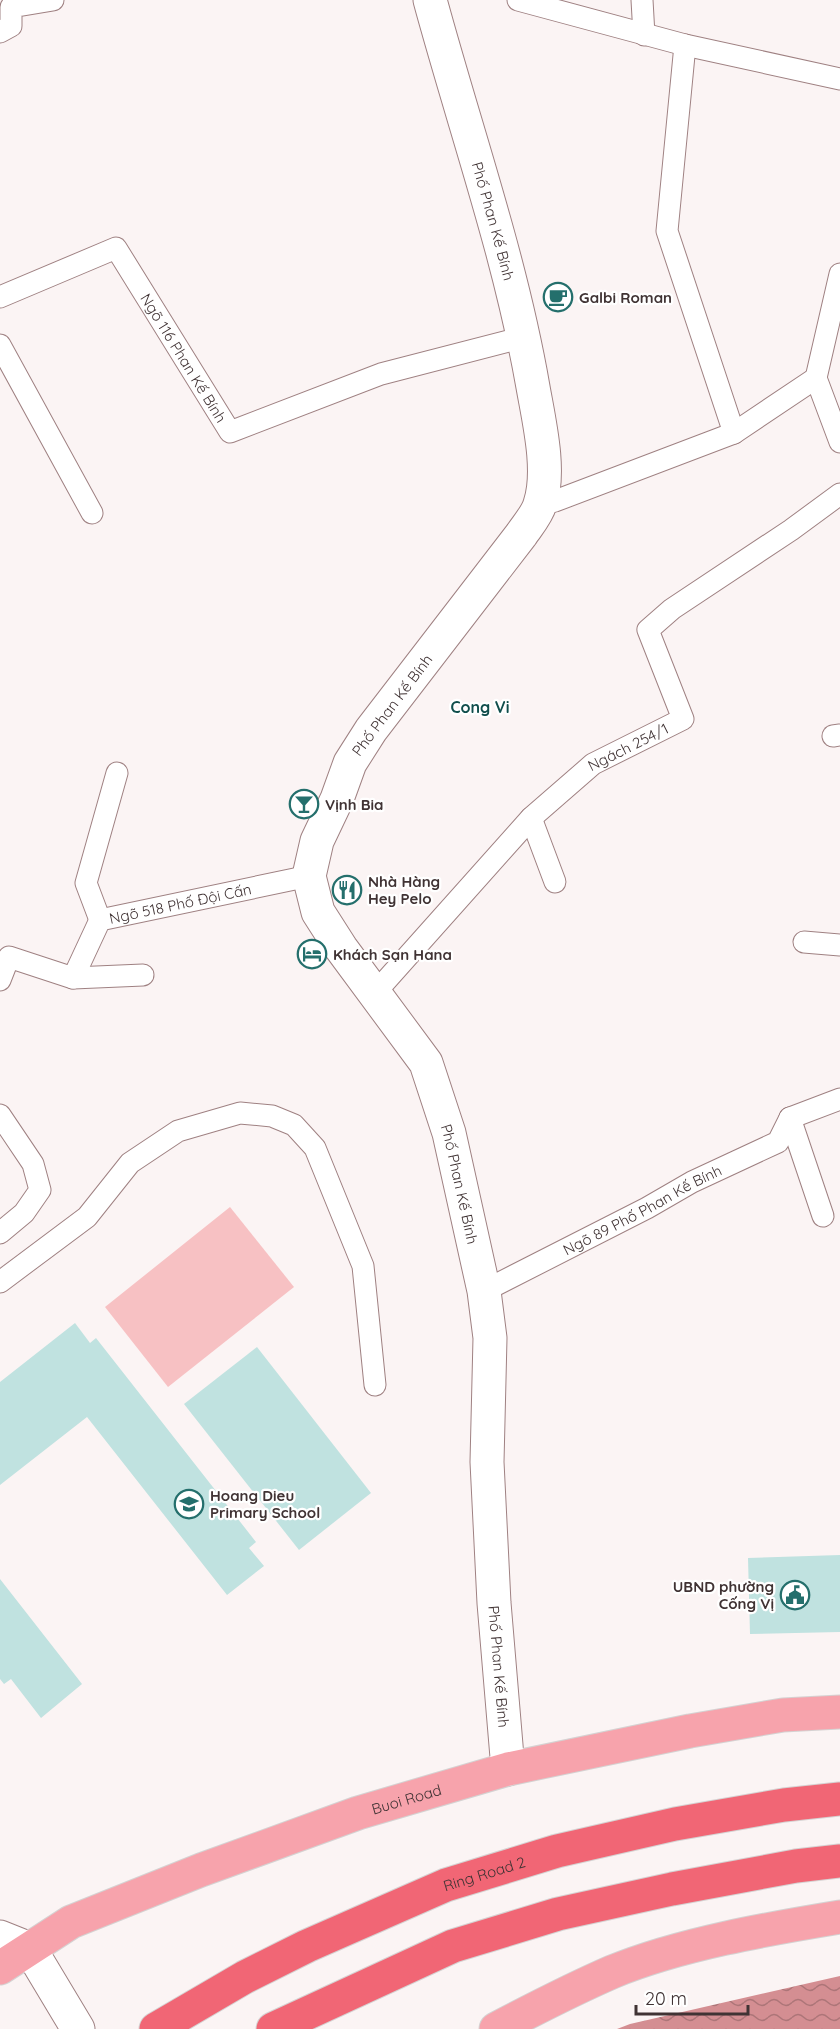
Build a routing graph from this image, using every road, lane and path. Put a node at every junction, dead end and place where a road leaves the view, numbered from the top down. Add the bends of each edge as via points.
1 (54, 0) edge
2 (430, 0) edge
3 (519, 0) edge
4 (642, 0) edge
5 (0, 32) edge
6 (644, 35) junction
7 (685, 45) junction
8 (840, 79) edge
9 (840, 274) edge
10 (0, 297) edge
11 (524, 337) junction
12 (0, 345) edge
13 (816, 378) junction
14 (734, 433) junction
15 (840, 442) edge
16 (840, 494) edge
17 (540, 505) junction
18 (92, 513) dead end
19 (117, 773) dead end
20 (531, 818) junction
21 (309, 876) junction
22 (555, 882) dead end
23 (100, 920) junction
24 (804, 942) dead end
25 (840, 945) edge
26 (5, 954) edge
27 (143, 975) dead end
28 (73, 978) junction
29 (0, 980) edge
30 (374, 993) junction
31 (840, 1099) edge
32 (0, 1115) edge
33 (790, 1118) junction
34 (823, 1216) dead end
35 (0, 1233) edge
36 (0, 1282) edge
37 (484, 1291) junction
38 (375, 1385) dead end
39 (840, 1713) edge
40 (508, 1769) junction
41 (840, 1799) edge
42 (840, 1861) edge
43 (840, 1917) edge
44 (0, 1938) edge
45 (30, 1949) junction
46 (0, 1968) edge
47 (78, 2029) edge
48 (156, 2029) edge
49 (273, 2029) edge
50 (496, 2029) edge

1 - 5 lane via 11,7 11,26
2 - 11 street, Phố Phan Kế Bính via 489,198
3 - 6 lane
4 - 6 lane
6 - 7 lane
7 - 8 lane
7 - 14 lane via 667,231
9 - 13 lane
10 - 11 lane, Ngõ 116 Phan Kế Bính via 116,248 230,432 381,374
11 - 17 street, Phố Phan Kế Bính via 540,426 544,470
12 - 18 lane
13 - 14 lane
13 - 15 lane
14 - 17 lane
16 - 20 lane, Ngách 254/1 via 672,609 648,630 683,719 593,765
17 - 21 street, Phố Phan Kế Bính via 350,763 317,841
19 - 23 lane via 86,883
20 - 22 lane
20 - 30 lane, Ngách 254/1
21 - 23 lane, Ngõ 518 Phố Đội Cấn
21 - 30 street, Phố Phan Kế Bính via 318,912
23 - 28 lane, Ngõ 518 Phố Đội Cấn
24 - 25 lane
26 - 28 lane
26 - 29 lane
27 - 28 lane
30 - 37 street, Phố Phan Kế Bính via 426,1063 449,1133
31 - 33 lane
32 - 35 lane via 33,1164 40,1190 24,1213
33 - 34 lane
33 - 37 lane, Ngõ 89 Phố Phan Kế Bính via 778,1142 692,1182
36 - 38 lane via 87,1217 130,1163 178,1131 240,1113 272,1116 294,1125 315,1148 363,1266
37 - 40 street, Phố Phan Kế Bính via 490,1338 487,1462 494,1603
39 - 40 main road, Buoi Road via 783,1715
40 - 45 main road, Buoi Road via 358,1813 201,1870 71,1922
41 - 48 highway, Ring Road 2 via 675,1824 557,1851 446,1885 307,1946
42 - 49 highway via 672,1888 558,1914 453,1946
43 - 50 main road via 784,1926 654,1958 612,1972
44 - 45 street
45 - 46 main road, Buoi Road
45 - 47 street

